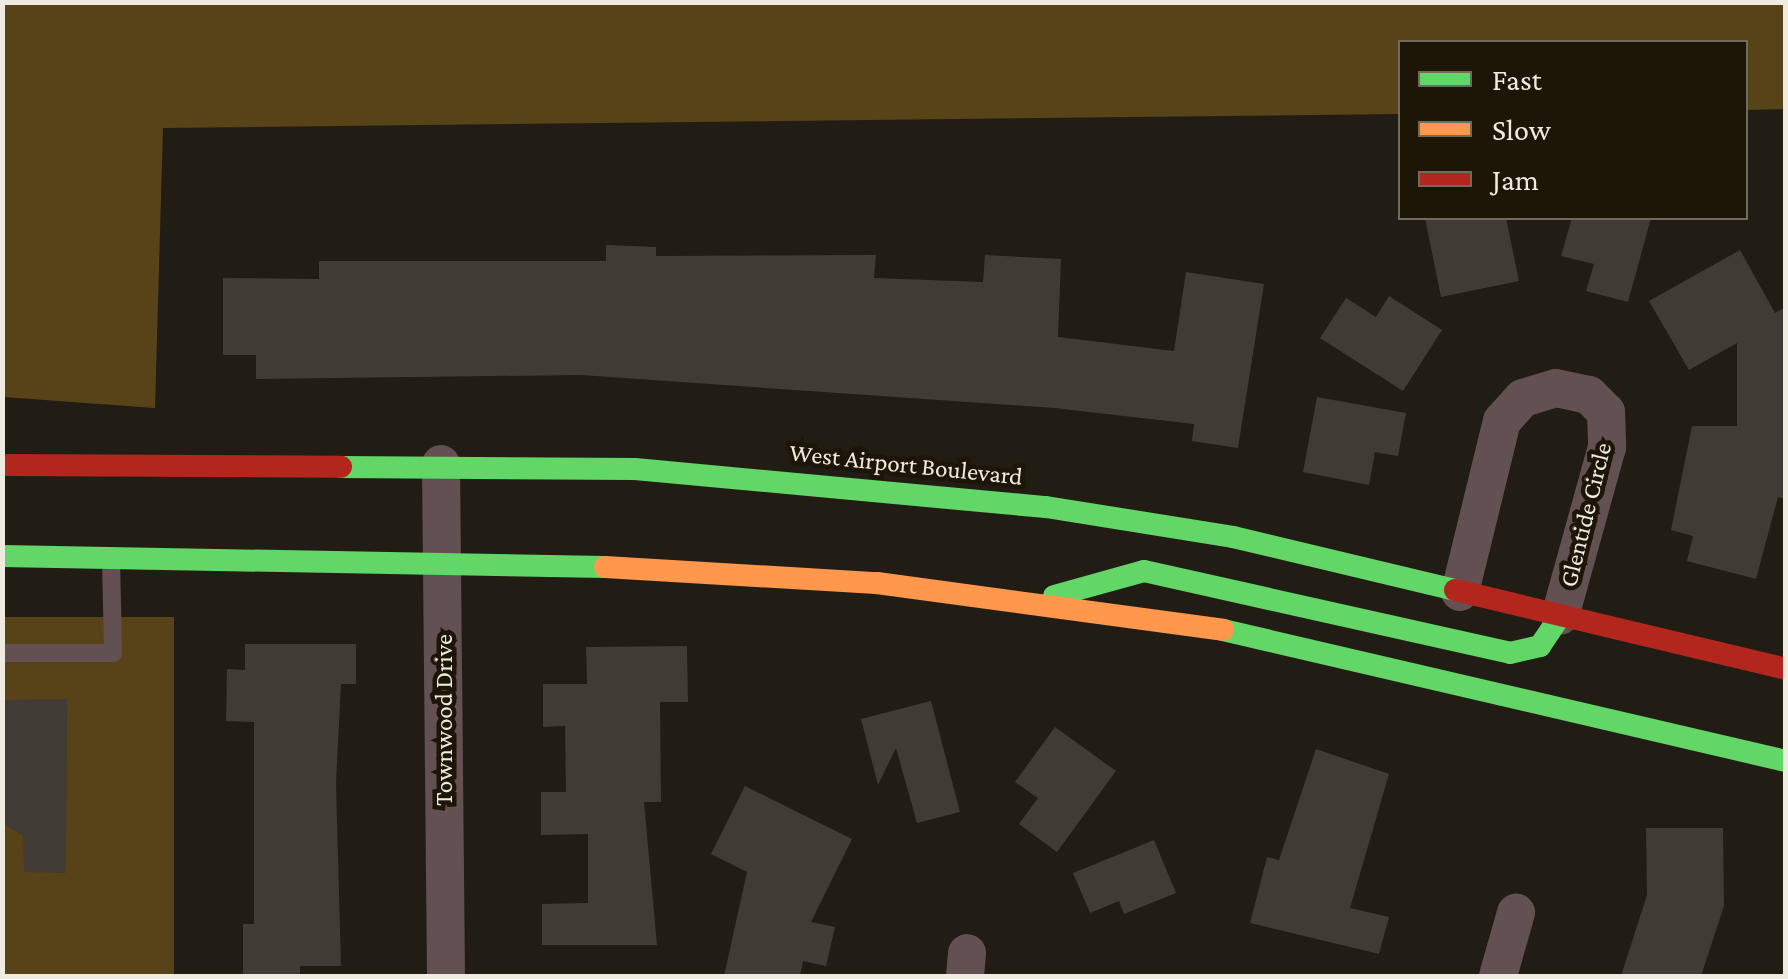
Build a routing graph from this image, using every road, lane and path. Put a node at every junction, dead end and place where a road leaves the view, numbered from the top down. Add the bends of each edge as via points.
1 (440, 464) junction
2 (2, 465) edge
3 (2, 556) edge
4 (111, 557) junction
5 (443, 558) junction
6 (1460, 592) junction
7 (1033, 602) junction
8 (1560, 616) junction
9 (2, 653) edge
10 (1786, 670) edge
11 (1786, 761) edge
12 (1516, 913) dead end
13 (446, 976) edge
14 (1498, 976) edge

1 - 2 main road, West Airport Boulevard
1 - 5 street, Townwood Drive
1 - 6 main road, West Airport Boulevard via 654,470 1046,507 1233,537
3 - 4 main road
4 - 5 main road
4 - 9 lane via 113,653
5 - 7 main road via 666,566
5 - 13 street, Townwood Drive
6 - 8 main road, West Airport Boulevard
6 - 8 street, Glentide Circle via 1502,421 1523,398 1556,388 1589,394 1606,412 1607,446
7 - 8 main road via 1144,571 1510,653 1540,646
7 - 11 main road via 1263,635
8 - 10 main road, West Airport Boulevard
12 - 14 street

